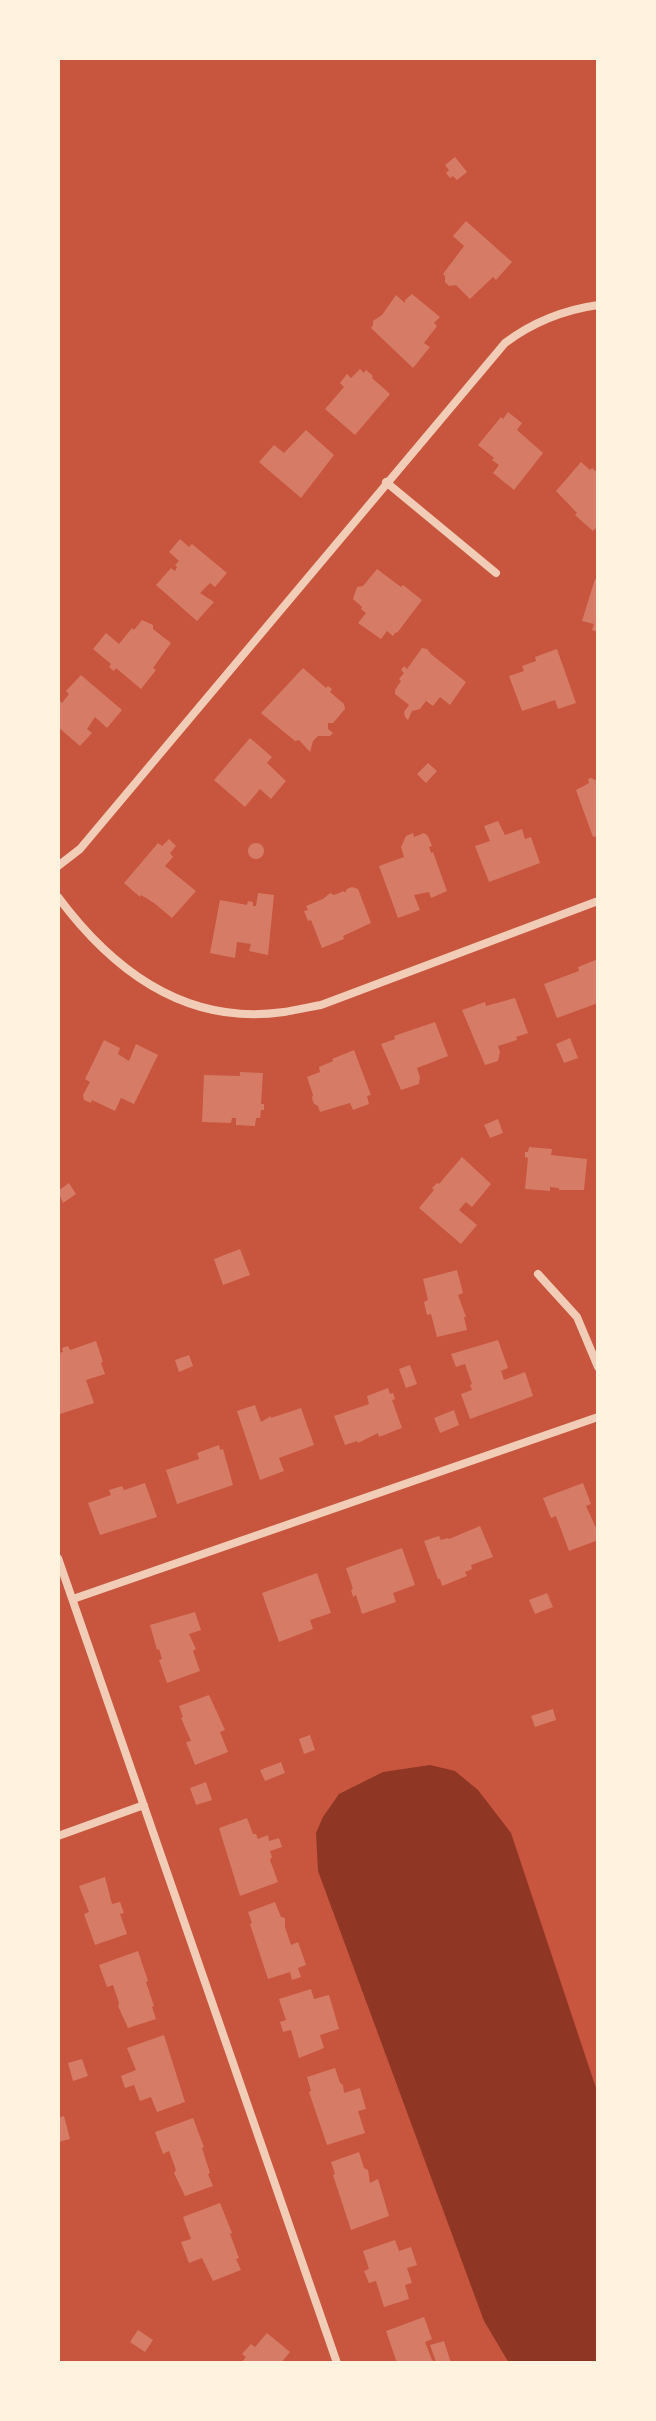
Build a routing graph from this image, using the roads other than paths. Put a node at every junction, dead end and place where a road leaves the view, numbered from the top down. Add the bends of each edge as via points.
1 (598, 305) edge
2 (386, 482) junction
3 (496, 573) dead end
4 (58, 866) edge
5 (58, 897) edge
6 (598, 901) edge
7 (538, 1274) dead end
8 (598, 1367) edge
9 (598, 1417) edge
10 (58, 1558) edge
11 (73, 1599) junction
12 (144, 1805) junction
13 (58, 1836) edge
14 (337, 2363) edge

1 - 2 street via 562,312 505,343
2 - 3 street
2 - 4 street via 80,849
5 - 6 street via 81,928 128,972 188,1002 241,1013 321,1005
7 - 8 street via 577,1317
9 - 11 street
10 - 11 street
11 - 12 street
12 - 13 street
12 - 14 street

